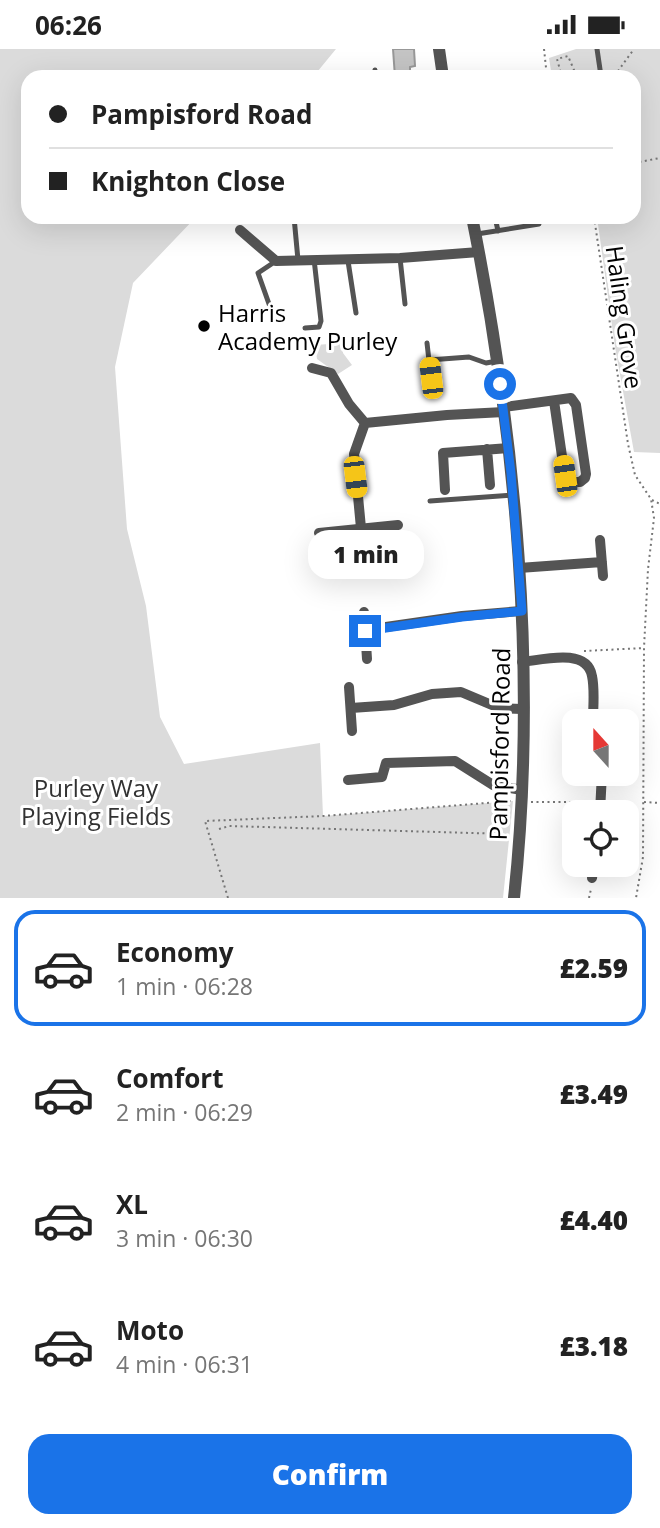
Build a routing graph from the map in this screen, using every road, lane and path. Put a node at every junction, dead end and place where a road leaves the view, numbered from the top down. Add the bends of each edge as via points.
1 (439, 49) edge
2 (544, 49) edge
3 (597, 49) edge
4 (634, 49) edge
5 (442, 70) edge
6 (546, 70) edge
7 (560, 70) edge
8 (574, 70) edge
9 (600, 70) edge
10 (619, 70) edge
11 (660, 158) edge
12 (641, 162) edge
13 (295, 224) edge
14 (474, 224) edge
15 (497, 224) edge
16 (539, 224) edge
17 (595, 224) edge
18 (240, 230) dead end
19 (498, 230) junction
20 (476, 234) junction
21 (479, 251) junction
22 (348, 257) junction
23 (400, 258) junction
24 (314, 259) junction
25 (298, 260) junction
26 (276, 261) junction
27 (405, 305) dead end
28 (356, 313) dead end
29 (274, 318) dead end
30 (305, 328) dead end
31 (427, 343) dead end
32 (429, 360) junction
33 (497, 361) junction
34 (312, 368) dead end
35 (431, 378) dead end
36 (554, 401) junction
37 (504, 409) junction
38 (365, 423) junction
39 (509, 448) junction
40 (487, 449) junction
41 (490, 485) dead end
42 (445, 490) dead end
43 (513, 495) junction
44 (651, 499) junction
45 (430, 501) dead end
46 (660, 504) edge
47 (660, 517) edge
48 (654, 518) junction
49 (398, 524) dead end
50 (361, 528) junction
51 (319, 533) dead end
52 (600, 540) dead end
53 (602, 562) junction
54 (519, 568) junction
55 (603, 576) dead end
56 (522, 611) junction
57 (364, 612) dead end
58 (365, 631) junction
59 (644, 648) junction
60 (571, 657) junction
61 (367, 659) dead end
62 (522, 662) junction
63 (349, 687) dead end
64 (351, 708) junction
65 (522, 709) junction
66 (593, 709) edge
67 (352, 731) dead end
68 (348, 780) dead end
69 (521, 795) junction
70 (562, 801) edge
71 (644, 802) junction
72 (660, 803) edge
73 (219, 829) dead end
74 (519, 834) junction
75 (228, 898) edge
76 (514, 898) edge
77 (636, 898) edge

1 - 5 street
2 - 6 path
3 - 9 lane
4 - 10 path
7 - 8 path via 557,59 568,56
11 - 12 path
13 - 25 lane
14 - 20 street, Pampisford Road
15 - 19 lane
16 - 19 lane
17 - 44 path, Haling Grove via 628,444 635,475
18 - 26 street
19 - 20 lane
20 - 21 street, Pampisford Road
21 - 23 street
21 - 33 street, Pampisford Road
22 - 23 street
22 - 24 street
22 - 28 lane
23 - 27 lane
24 - 25 street
24 - 30 lane via 321,321 319,327
25 - 26 street
26 - 29 lane via 258,273
31 - 32 lane
32 - 33 lane via 469,357 486,363
32 - 35 lane
33 - 37 street, Pampisford Road
34 - 38 street via 331,373
36 - 36 street via 565,476 568,482 584,480 576,405 571,398
36 - 37 street
37 - 38 street
37 - 39 street, Pampisford Road
38 - 50 street via 354,454
39 - 40 street
39 - 43 street, Pampisford Road
40 - 41 street
40 - 42 street via 443,453
43 - 45 lane
43 - 54 street, Pampisford Road
44 - 46 path
44 - 48 path
47 - 48 path
48 - 59 path
49 - 50 street
50 - 51 street
52 - 53 street
53 - 54 street
53 - 55 street
54 - 56 street, Pampisford Road
56 - 58 street
56 - 62 street, Pampisford Road
57 - 58 street
58 - 61 street
59 - 60 path via 579,651
59 - 71 path
60 - 62 street
60 - 66 street via 589,667
62 - 65 street, Pampisford Road
63 - 64 street
64 - 65 street via 461,692 499,708
64 - 67 street
65 - 69 street, Pampisford Road
68 - 69 street via 382,777 386,764 455,761
69 - 70 path
69 - 74 street, Pampisford Road
69 - 75 path via 323,816 205,821
71 - 72 path
71 - 77 path via 643,857
73 - 74 path
74 - 76 street, Pampisford Road

